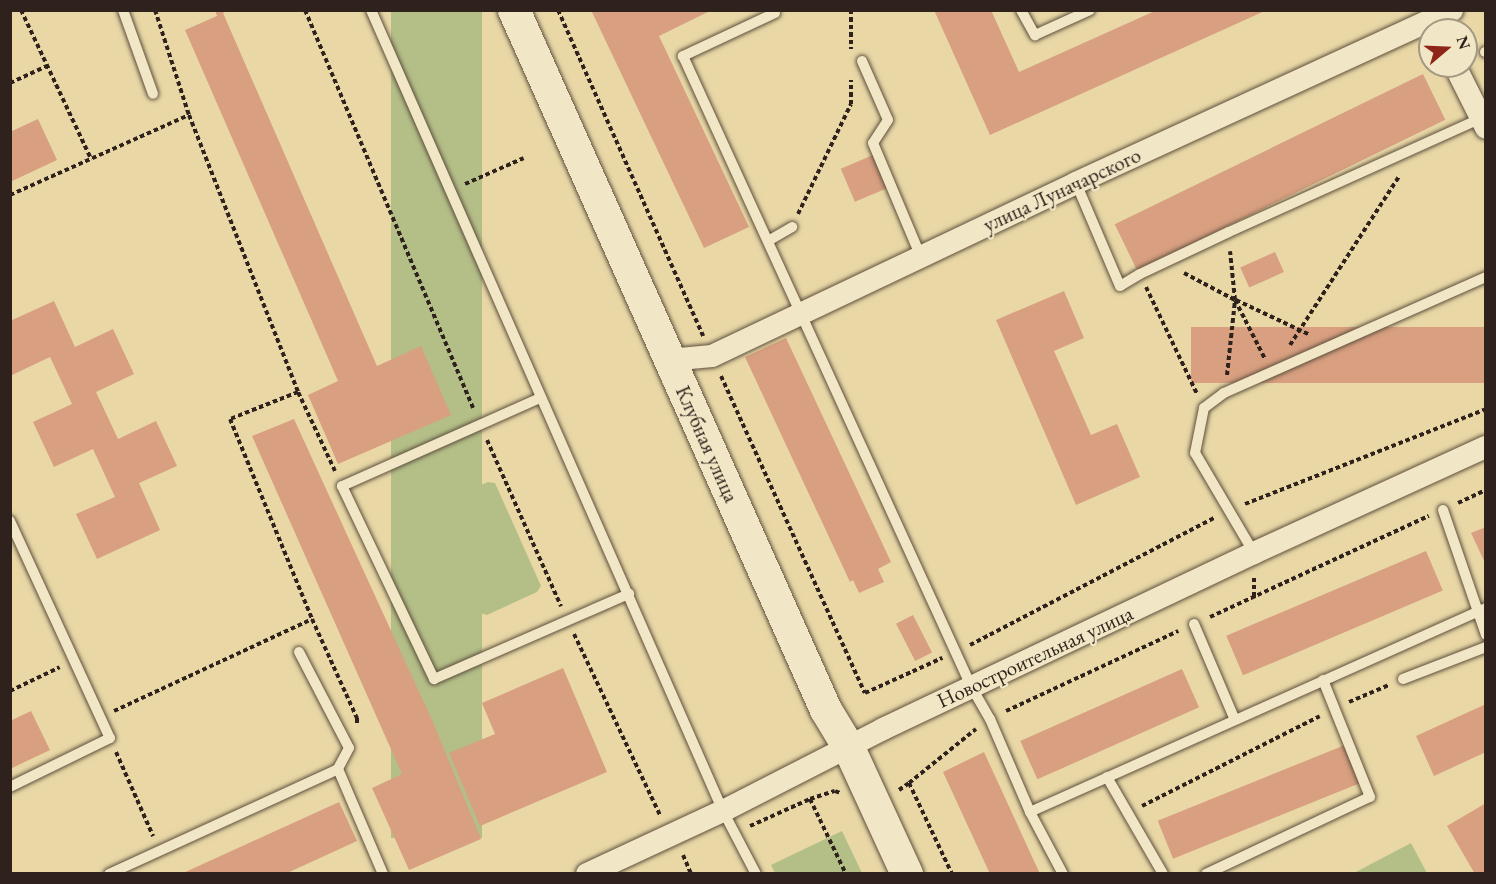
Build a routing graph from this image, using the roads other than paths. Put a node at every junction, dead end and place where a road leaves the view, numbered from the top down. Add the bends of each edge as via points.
1 (123, 10) edge
2 (371, 10) edge
3 (1021, 10) edge
4 (1090, 10) edge
5 (1452, 10) edge
6 (775, 13) dead end
7 (520, 15) edge
8 (1435, 18) edge
9 (1418, 26) edge
10 (856, 61) road end
11 (1461, 78) edge
12 (153, 94) dead end
13 (1483, 123) edge
14 (1076, 183) junction
15 (792, 227) road end
16 (768, 241) junction
17 (921, 257) junction
18 (1485, 277) edge
19 (800, 313) junction
20 (669, 360) junction
21 (540, 398) junction
22 (1485, 447) edge
23 (1443, 510) dead end
24 (10, 521) edge
25 (1254, 553) junction
26 (629, 594) junction
27 (1481, 610) edge
28 (1194, 624) dead end
29 (1485, 635) edge
30 (1485, 647) edge
31 (299, 652) dead end
32 (1403, 678) road end
33 (1323, 680) junction
34 (972, 687) junction
35 (1235, 720) junction
36 (849, 748) junction
37 (338, 769) junction
38 (1107, 777) junction
39 (10, 787) edge
40 (723, 811) junction
41 (1030, 812) junction
42 (109, 873) edge
43 (383, 873) edge
44 (587, 873) edge
45 (756, 873) edge
46 (907, 873) edge
47 (1063, 873) edge
48 (1163, 873) edge
49 (1206, 873) edge

1 - 12 lane
2 - 21 lane
3 - 4 lane via 1035,35
5 - 8 street, улица Луначарского
6 - 16 lane via 683,56
7 - 20 main road, Клубная улица
9 - 14 street, улица Луначарского
10 - 17 lane via 888,120 873,143
11 - 13 street
13 - 14 lane via 1228,232 1120,286
14 - 17 street, улица Луначарского
15 - 16 lane
16 - 19 lane
17 - 19 street, улица Луначарского
18 - 25 lane via 1271,371 1224,393 1204,408 1195,453
19 - 20 street, улица Луначарского via 712,356
19 - 34 lane
20 - 36 main road, Клубная улица via 826,710
21 - 26 lane
21 - 26 lane via 342,486 434,679
22 - 25 street, Новостроительная улица
23 - 27 lane
24 - 39 lane via 110,738
25 - 34 street, Новостроительная улица
26 - 40 lane
27 - 29 lane
27 - 33 lane
28 - 35 lane
30 - 32 lane
31 - 37 lane via 349,748
33 - 35 lane
33 - 49 lane via 1370,797
34 - 36 street, Новостроительная улица
34 - 41 lane via 990,718
35 - 38 lane
36 - 40 street, Новостроительная улица
36 - 46 main road, Клубная улица
37 - 42 lane
37 - 43 lane
38 - 41 lane
38 - 48 lane
40 - 44 street, Новостроительная улица
40 - 45 lane
41 - 47 lane

